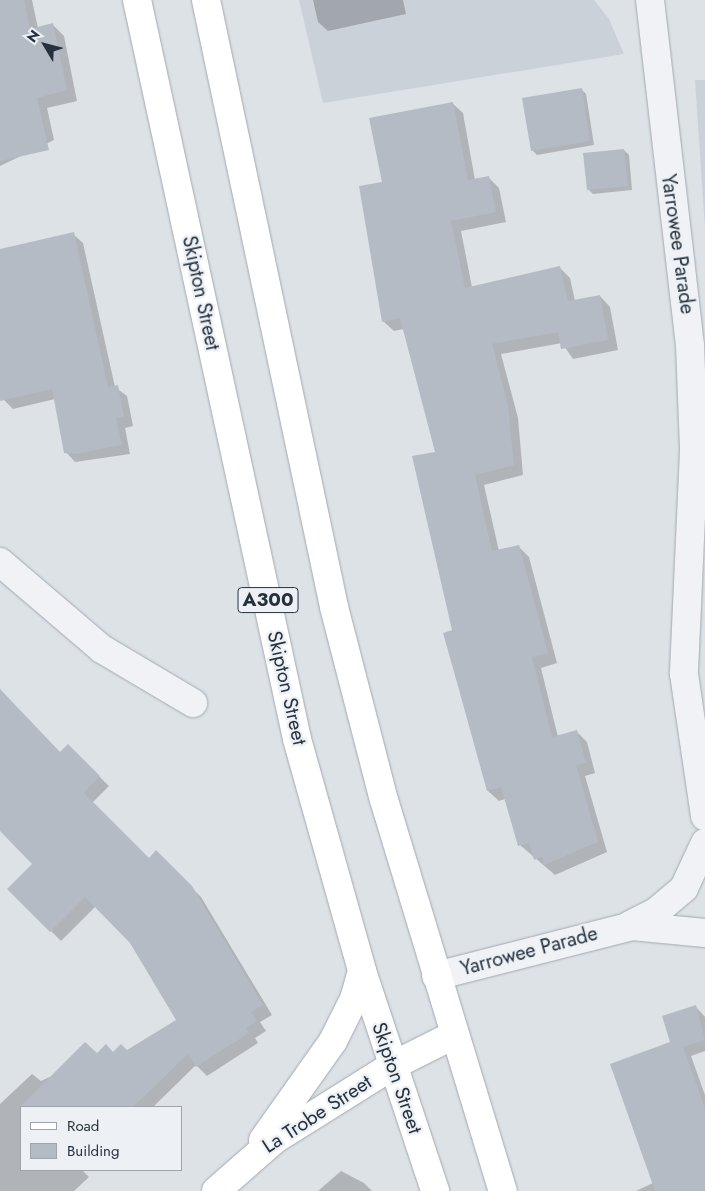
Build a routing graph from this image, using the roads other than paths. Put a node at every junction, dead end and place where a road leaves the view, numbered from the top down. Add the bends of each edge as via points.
1 (137, 0) edge
2 (206, 0) edge
3 (650, 0) edge
4 (0, 562) edge
5 (193, 703) dead end
6 (705, 816) edge
7 (705, 843) edge
8 (622, 928) junction
9 (705, 933) edge
10 (362, 971) junction
11 (436, 976) junction
12 (454, 1035) junction
13 (392, 1066) junction
14 (240, 1167) junction
15 (216, 1191) edge
16 (435, 1191) edge
17 (503, 1191) edge

1 - 10 main road, Skipton Street / A300 via 298,739
2 - 11 main road, A300 via 334,607
3 - 6 street, Yarrowee Parade via 690,345 694,451 684,674
4 - 5 street via 102,649
7 - 8 street, Yarrowee Parade via 697,867 676,896
8 - 9 street, Yarrowee Parade via 659,926
8 - 11 street, Yarrowee Parade
10 - 13 main road, Skipton Street / A300
10 - 14 main road via 354,998 333,1041
11 - 12 main road, A300
12 - 13 main road, La Trobe Street
12 - 17 main road, A300
13 - 14 main road, La Trobe Street via 274,1140
13 - 16 main road, Skipton Street / A300
14 - 15 main road, La Trobe Street

